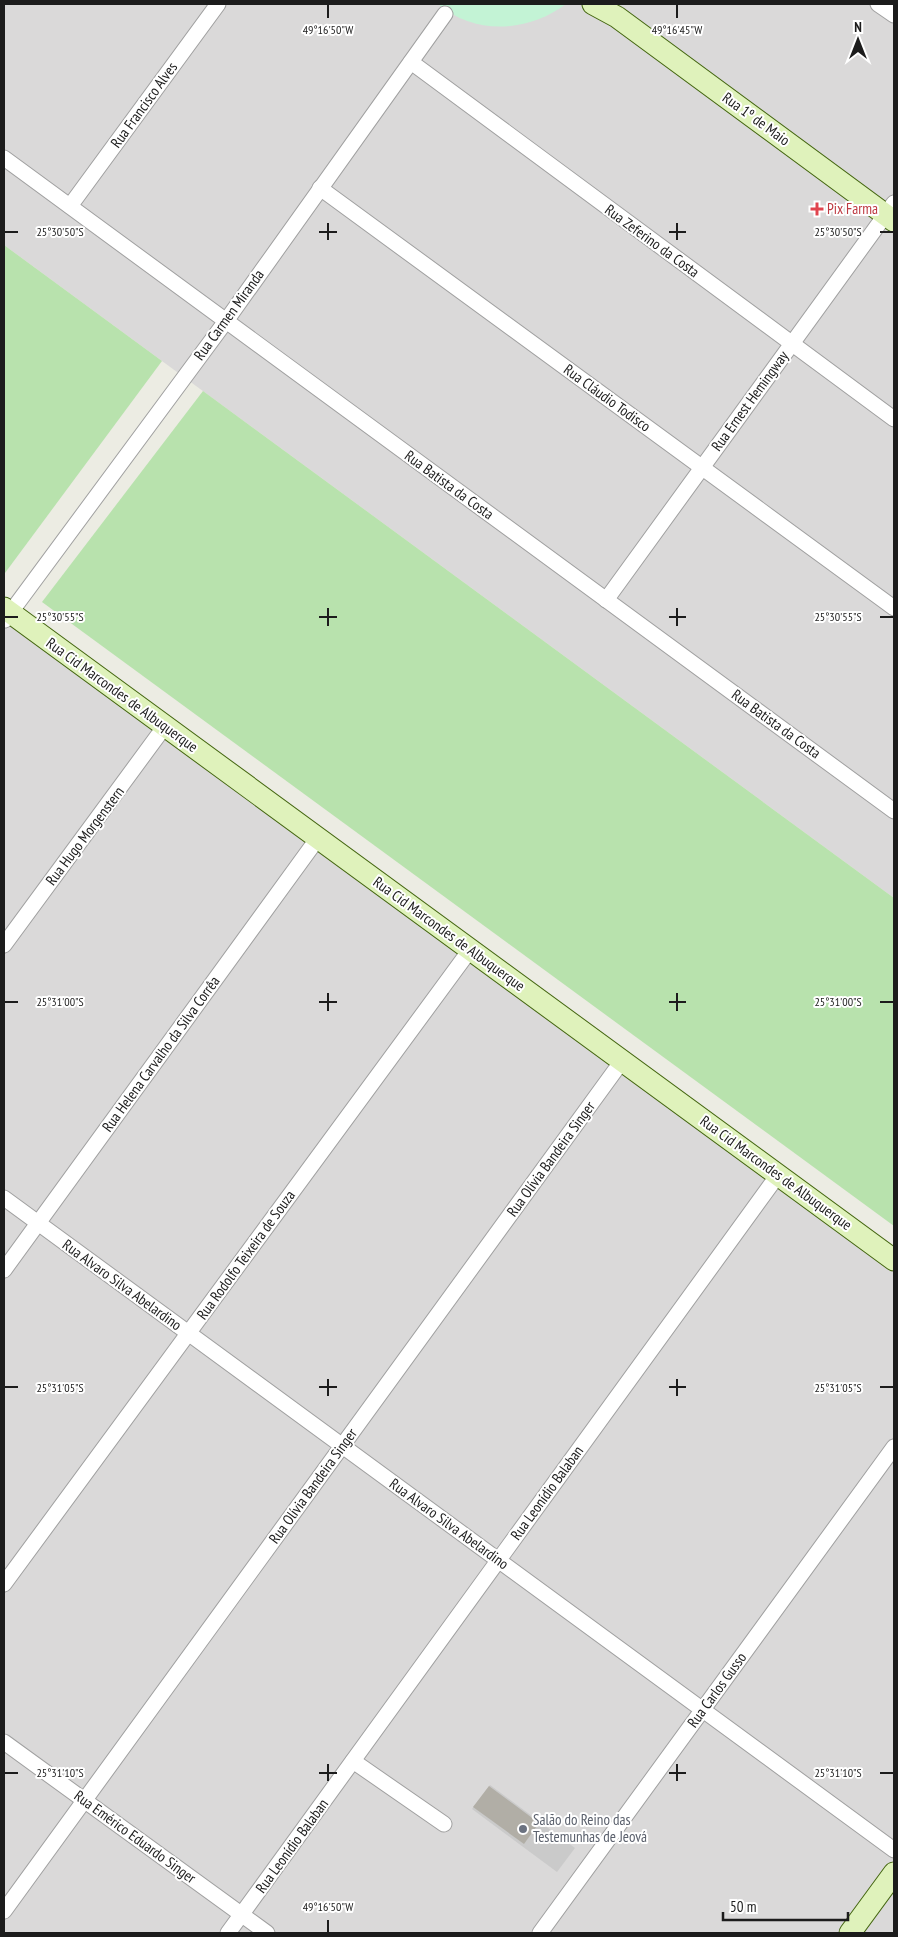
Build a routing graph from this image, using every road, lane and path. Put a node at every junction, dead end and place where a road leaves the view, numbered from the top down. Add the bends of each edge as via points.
1 (218, 4) edge
2 (593, 4) edge
3 (878, 4) edge
4 (611, 10) edge
5 (445, 14) dead end
6 (894, 16) edge
7 (411, 62) junction
8 (4, 158) edge
9 (320, 188) junction
10 (70, 206) junction
11 (891, 213) edge
12 (226, 321) junction
13 (792, 344) junction
14 (894, 420) edge
15 (702, 467) junction
16 (606, 600) junction
17 (894, 608) edge
18 (6, 614) edge
19 (165, 726) junction
20 (894, 811) edge
21 (318, 838) junction
22 (4, 945) edge
23 (470, 950) junction
24 (622, 1061) junction
25 (778, 1175) junction
26 (4, 1198) edge
27 (38, 1223) junction
28 (894, 1260) edge
29 (4, 1270) edge
30 (188, 1333) junction
31 (342, 1446) junction
32 (894, 1447) edge
33 (498, 1560) junction
34 (4, 1584) edge
35 (703, 1710) junction
36 (4, 1742) edge
37 (353, 1761) junction
38 (84, 1800) junction
39 (444, 1824) dead end
40 (894, 1850) edge
41 (894, 1873) edge
42 (4, 1912) edge
43 (242, 1915) junction
44 (228, 1933) edge
45 (267, 1933) edge
46 (540, 1933) edge
47 (850, 1933) edge

1 - 10 street, Rua Francisco Alves
2 - 4 street, Rua 1º de Maio
3 - 6 street
4 - 11 street, Rua 1º de Maio
5 - 7 street, Rua Carmen Miranda
7 - 9 street, Rua Carmen Miranda
7 - 13 street, Rua Zeferino da Costa
8 - 10 street, Rua Batista da Costa
9 - 12 street, Rua Carmen Miranda
9 - 15 street, Rua Cláudio Todisco
10 - 12 street, Rua Batista da Costa
11 - 13 street, Rua Ernest Hemingway
12 - 16 street, Rua Batista da Costa
12 - 18 street, Rua Carmen Miranda
13 - 14 street, Rua Zeferino da Costa
13 - 15 street, Rua Ernest Hemingway
15 - 16 street, Rua Ernest Hemingway
15 - 17 street, Rua Cláudio Todisco
16 - 20 street, Rua Batista da Costa
18 - 19 street, Rua Cid Marcondes de Albuquerque
19 - 21 street, Rua Cid Marcondes de Albuquerque
19 - 22 street, Rua Hugo Morgenstern
21 - 23 street, Rua Cid Marcondes de Albuquerque
21 - 27 street, Rua Helena Carvalho da Silva Corrêa
23 - 24 street, Rua Cid Marcondes de Albuquerque
23 - 30 street, Rua Rodolfo Teixeira de Souza
24 - 25 street, Rua Cid Marcondes de Albuquerque
24 - 31 street, Rua Olívia Bandeira Singer
25 - 28 street, Rua Cid Marcondes de Albuquerque
25 - 33 street, Rua Leonídio Balaban
26 - 27 street, Rua Alvaro Silva Abelardino
27 - 29 street, Rua Helena Carvalho da Silva Corrêa
27 - 30 street, Rua Alvaro Silva Abelardino
30 - 31 street, Rua Alvaro Silva Abelardino
30 - 34 street, Rua Rodolfo Teixeira de Souza
31 - 33 street, Rua Alvaro Silva Abelardino
31 - 38 street, Rua Olívia Bandeira Singer
32 - 35 street, Rua Carlos Gusso
33 - 35 street, Rua Alvaro Silva Abelardino
33 - 37 street, Rua Leonídio Balaban
35 - 40 street, Rua Alvaro Silva Abelardino
35 - 46 street, Rua Carlos Gusso
36 - 38 street, Rua Emérico Eduardo Singer
37 - 39 street
37 - 43 street, Rua Leonídio Balaban
38 - 42 street, Rua Olívia Bandeira Singer
38 - 43 street, Rua Emérico Eduardo Singer
41 - 47 street
43 - 44 street, Rua Leonídio Balaban
43 - 45 street, Rua Emérico Eduardo Singer

